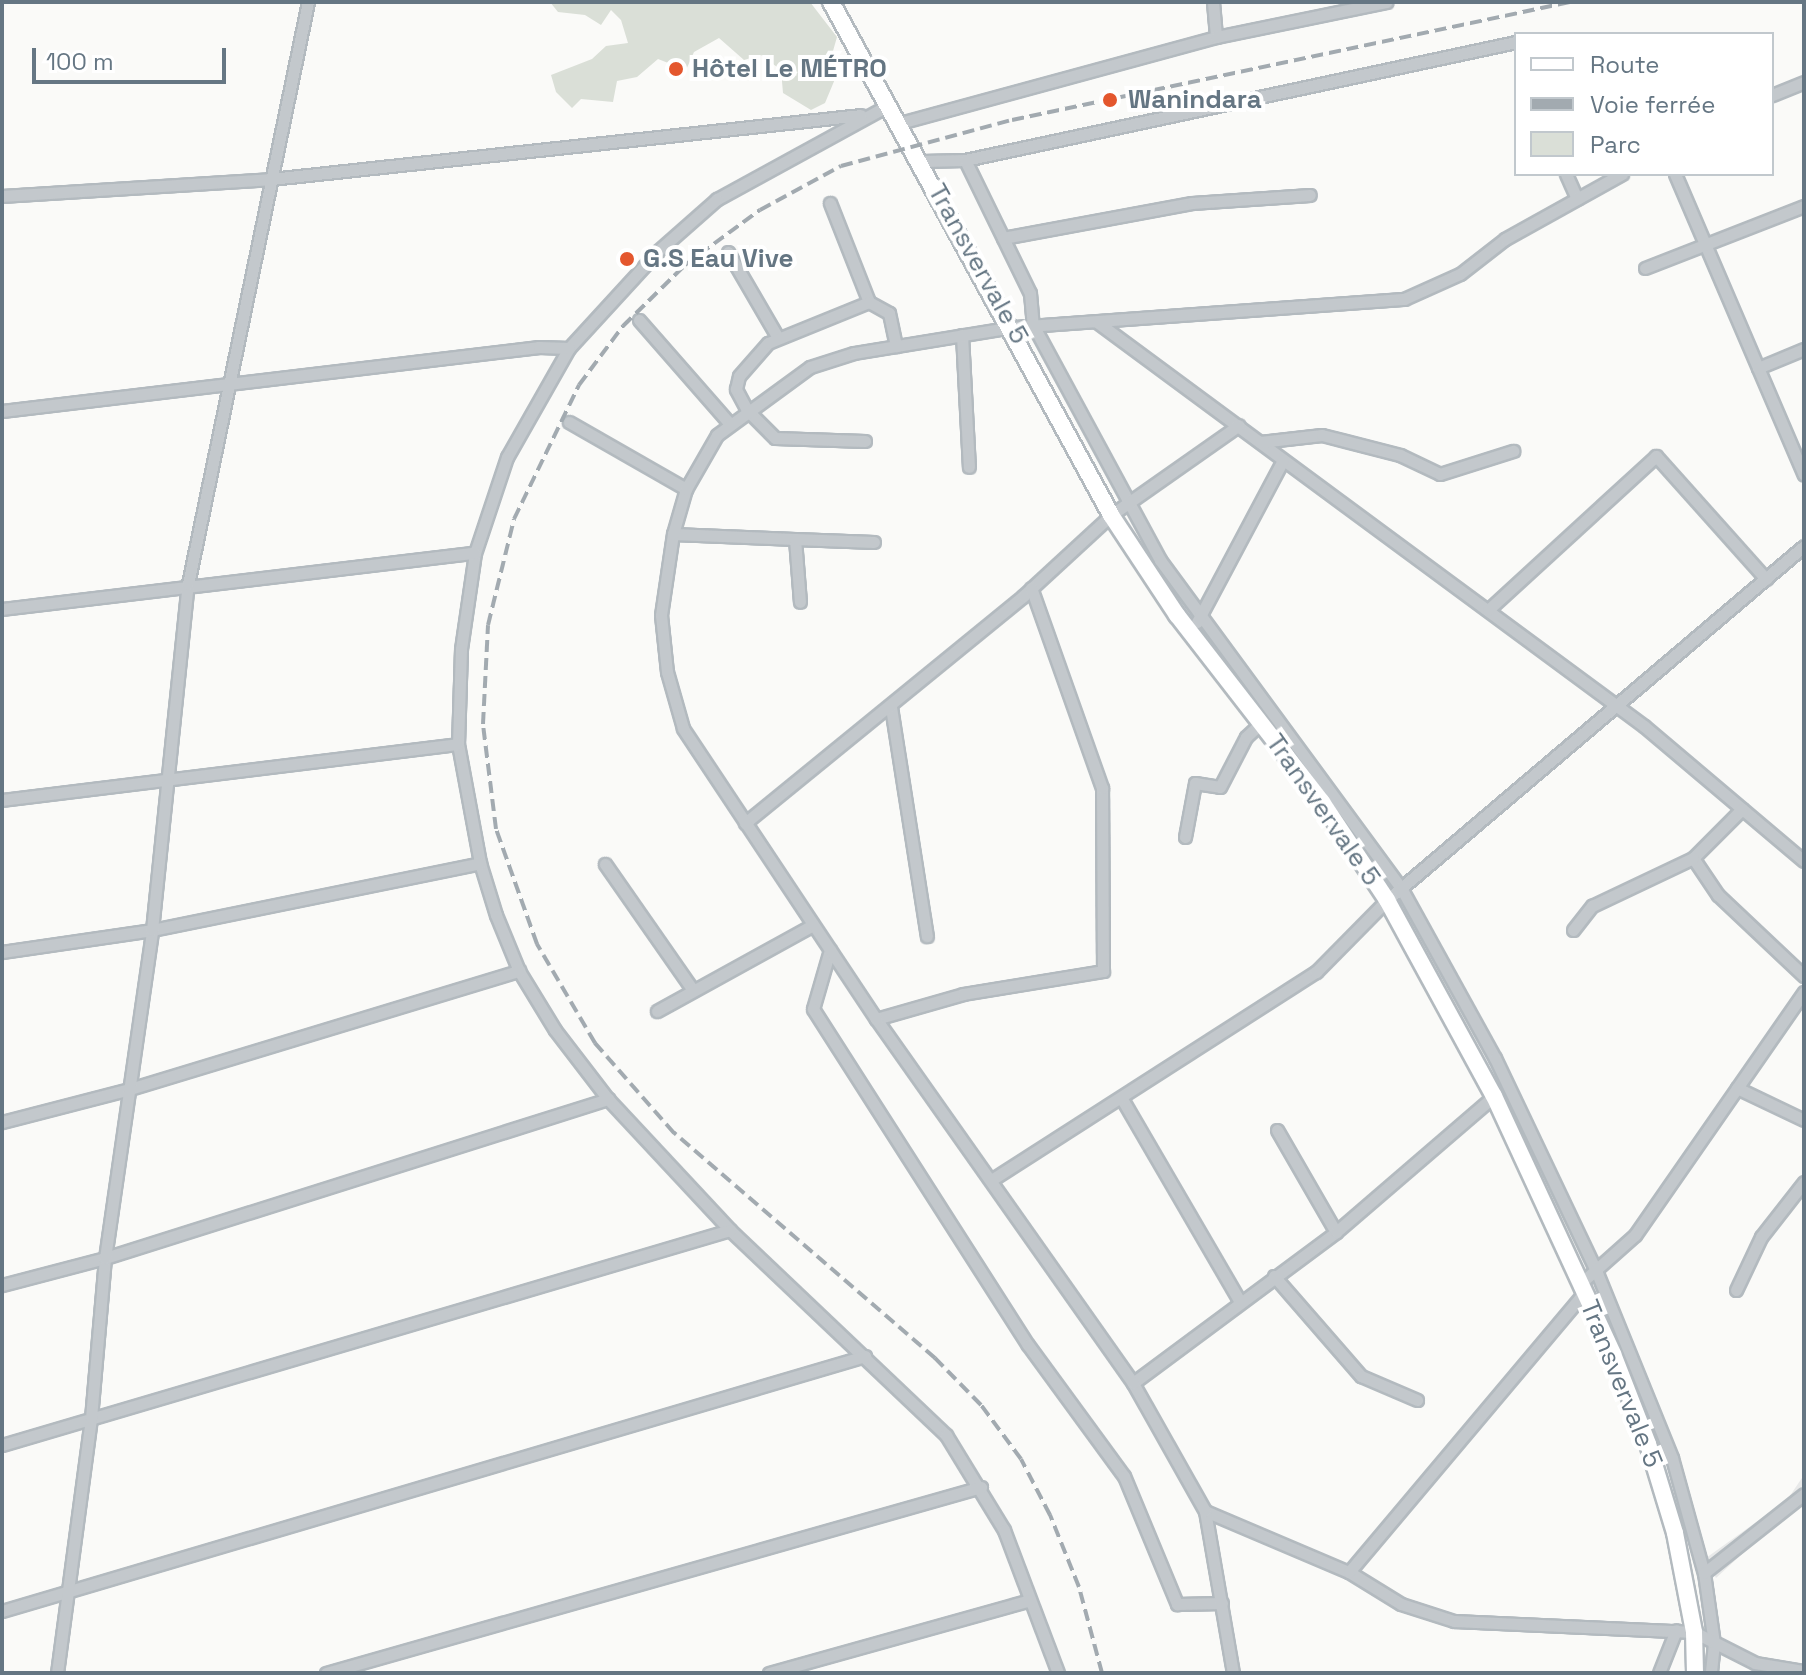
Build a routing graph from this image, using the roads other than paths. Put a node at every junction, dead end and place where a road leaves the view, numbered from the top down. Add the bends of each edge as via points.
1 (308, 2) edge
2 (831, 2) edge
3 (1213, 2) edge
4 (1386, 2) edge
5 (1216, 37) junction
6 (1514, 42) edge
7 (1804, 82) edge
8 (1774, 94) edge
9 (887, 106) junction
10 (867, 115) junction
11 (896, 124) junction
12 (965, 160) junction
13 (922, 161) junction
14 (1567, 176) edge
15 (1618, 176) edge
16 (1676, 176) edge
17 (271, 179) junction
18 (1310, 195) dead end
19 (2, 196) edge
20 (1577, 199) junction
21 (830, 203) dead end
22 (1804, 206) edge
23 (1003, 238) junction
24 (1706, 246) junction
25 (728, 252) dead end
26 (1645, 268) dead end
27 (869, 302) junction
28 (639, 320) dead end
29 (1097, 322) junction
30 (1033, 325) junction
31 (1013, 327) junction
32 (962, 335) junction
33 (778, 338) junction
34 (896, 346) junction
35 (569, 348) junction
36 (1804, 349) edge
37 (1758, 368) junction
38 (231, 385) junction
39 (747, 410) junction
40 (2, 411) edge
41 (569, 422) dead end
42 (730, 424) junction
43 (1239, 425) junction
44 (865, 441) dead end
45 (1260, 442) junction
46 (1513, 451) dead end
47 (1283, 460) junction
48 (969, 467) dead end
49 (1804, 475) edge
50 (686, 489) junction
51 (1129, 502) junction
52 (1111, 515) junction
53 (673, 534) junction
54 (795, 539) junction
55 (874, 542) dead end
56 (1804, 546) edge
57 (475, 553) junction
58 (1766, 579) junction
59 (188, 584) junction
60 (1031, 588) junction
61 (800, 602) dead end
62 (2, 609) edge
63 (1488, 610) junction
64 (1200, 618) junction
65 (1191, 633) junction
66 (1614, 704) junction
67 (891, 707) junction
68 (1261, 723) junction
69 (458, 744) junction
70 (169, 778) junction
71 (2, 800) edge
72 (1742, 809) junction
73 (745, 823) junction
74 (1185, 837) dead end
75 (1693, 858) junction
76 (1804, 861) edge
77 (480, 863) junction
78 (605, 864) dead end
79 (1401, 888) junction
80 (1387, 900) junction
81 (813, 925) junction
82 (152, 930) junction
83 (1573, 930) dead end
84 (927, 936) dead end
85 (830, 950) junction
86 (2, 952) edge
87 (519, 971) junction
88 (1804, 976) edge
89 (693, 990) junction
90 (1804, 992) edge
91 (657, 1011) dead end
92 (876, 1019) junction
93 (1737, 1088) junction
94 (130, 1089) junction
95 (1494, 1096) junction
96 (608, 1099) junction
97 (1122, 1099) junction
98 (1804, 1120) edge
99 (2, 1122) edge
100 (1277, 1130) dead end
101 (993, 1179) junction
102 (1804, 1182) edge
103 (730, 1230) junction
104 (1336, 1232) junction
105 (105, 1258) junction
106 (1597, 1273) junction
107 (1274, 1276) junction
108 (2, 1285) edge
109 (1583, 1287) junction
110 (1736, 1290) dead end
111 (1239, 1300) junction
112 (865, 1356) junction
113 (1133, 1383) junction
114 (1417, 1400) dead end
115 (91, 1418) junction
116 (2, 1445) edge
117 (981, 1487) junction
118 (1804, 1494) edge
119 (1205, 1511) junction
120 (1349, 1572) junction
121 (1704, 1573) junction
122 (66, 1593) junction
123 (1030, 1600) junction
124 (1222, 1603) junction
125 (2, 1611) edge
126 (1676, 1630) junction
127 (1694, 1632) junction
128 (1714, 1643) junction
129 (1804, 1671) edge
130 (57, 1673) edge
131 (326, 1673) edge
132 (769, 1673) edge
133 (1058, 1673) edge
134 (1233, 1673) edge
135 (1659, 1673) edge
136 (1695, 1673) edge
137 (1711, 1673) edge

1 - 17 street
2 - 9 main road, Transvervale 5
3 - 5 street
4 - 5 street
5 - 11 street
6 - 12 street
7 - 8 street
9 - 10 street
9 - 11 main road, Transvervale 5
10 - 17 street
10 - 35 street via 717,199 658,251
11 - 13 main road, Transvervale 5
12 - 13 street
12 - 23 street
13 - 31 main road, Transvervale 5
14 - 20 street
15 - 20 street
16 - 24 street
17 - 19 street
17 - 38 street
18 - 23 street via 1192,203
20 - 29 street via 1505,239 1460,274 1404,299
21 - 27 street
22 - 24 street
23 - 30 street via 1030,293
24 - 26 street
24 - 37 street
25 - 33 street
27 - 33 street
27 - 34 street via 889,313
28 - 42 street
29 - 30 street
29 - 43 street
30 - 31 street
30 - 51 street
31 - 32 street
31 - 52 main road, Transvervale 5
32 - 34 street
32 - 48 street
33 - 39 street via 739,376 736,389
34 - 39 street via 810,367
35 - 38 street via 539,347
35 - 57 street via 507,457
36 - 37 street
37 - 49 street
38 - 40 street
38 - 59 street
39 - 42 street
39 - 44 street via 775,438
41 - 50 street
42 - 50 street via 717,435
43 - 45 street
43 - 51 street
45 - 46 street via 1322,435 1400,455 1440,474
45 - 47 street
47 - 63 street
47 - 64 street
50 - 53 street
51 - 52 street
51 - 64 street
52 - 60 street
52 - 65 main road, Transvervale 5
53 - 54 street
53 - 73 street via 661,615 667,672 683,728
54 - 55 street
54 - 61 street
56 - 58 street
57 - 59 street
57 - 69 street via 461,649
58 - 63 street via 1656,456
58 - 66 street
59 - 62 street
59 - 70 street
60 - 67 street
60 - 92 street via 1102,788 1103,971 963,994
63 - 66 street
64 - 65 street
64 - 79 street via 1247,674
65 - 68 main road, Transvervale 5
66 - 72 street
66 - 79 street
67 - 73 street
67 - 84 street
68 - 74 street via 1246,737 1220,787 1195,783
68 - 80 main road, Transvervale 5
69 - 70 street
69 - 77 street
70 - 71 street
70 - 82 street
72 - 75 street
72 - 76 street
73 - 81 street
75 - 83 street via 1592,906
75 - 88 street via 1718,895
77 - 82 street
77 - 87 street
78 - 89 street
79 - 80 street
79 - 106 street via 1495,1058
80 - 95 main road, Transvervale 5
80 - 97 street via 1316,972
81 - 85 street
81 - 89 street
82 - 86 street
82 - 94 street
85 - 92 street
85 - 124 street via 813,1009 1028,1345 1124,1476 1177,1604
87 - 94 street
87 - 96 street via 555,1030
89 - 91 street
90 - 93 street
92 - 101 street
93 - 98 street
93 - 106 street via 1654,1210
94 - 99 street
94 - 105 street
95 - 104 street
95 - 109 main road, Transvervale 5
96 - 103 street
96 - 105 street
97 - 101 street
97 - 111 street
100 - 104 street
101 - 113 street
102 - 110 street via 1761,1237
103 - 112 street
103 - 115 street
104 - 107 street
105 - 108 street
105 - 115 street
106 - 109 street
106 - 121 street via 1672,1458
107 - 111 street
107 - 114 street via 1361,1376
109 - 120 street
109 - 127 main road, Transvervale 5 via 1648,1444 1675,1533
111 - 113 street
112 - 117 street via 946,1435
112 - 122 street
113 - 119 street
115 - 116 street
115 - 122 street
117 - 123 street
117 - 131 street
118 - 121 street
119 - 120 street
119 - 124 street
120 - 126 street via 1401,1604 1454,1621
121 - 128 street
122 - 125 street
122 - 130 street
123 - 132 street
123 - 133 street
124 - 134 street
126 - 127 street
126 - 135 street
127 - 128 street
127 - 136 main road, Transvervale 5
128 - 129 street via 1755,1663
128 - 137 street

